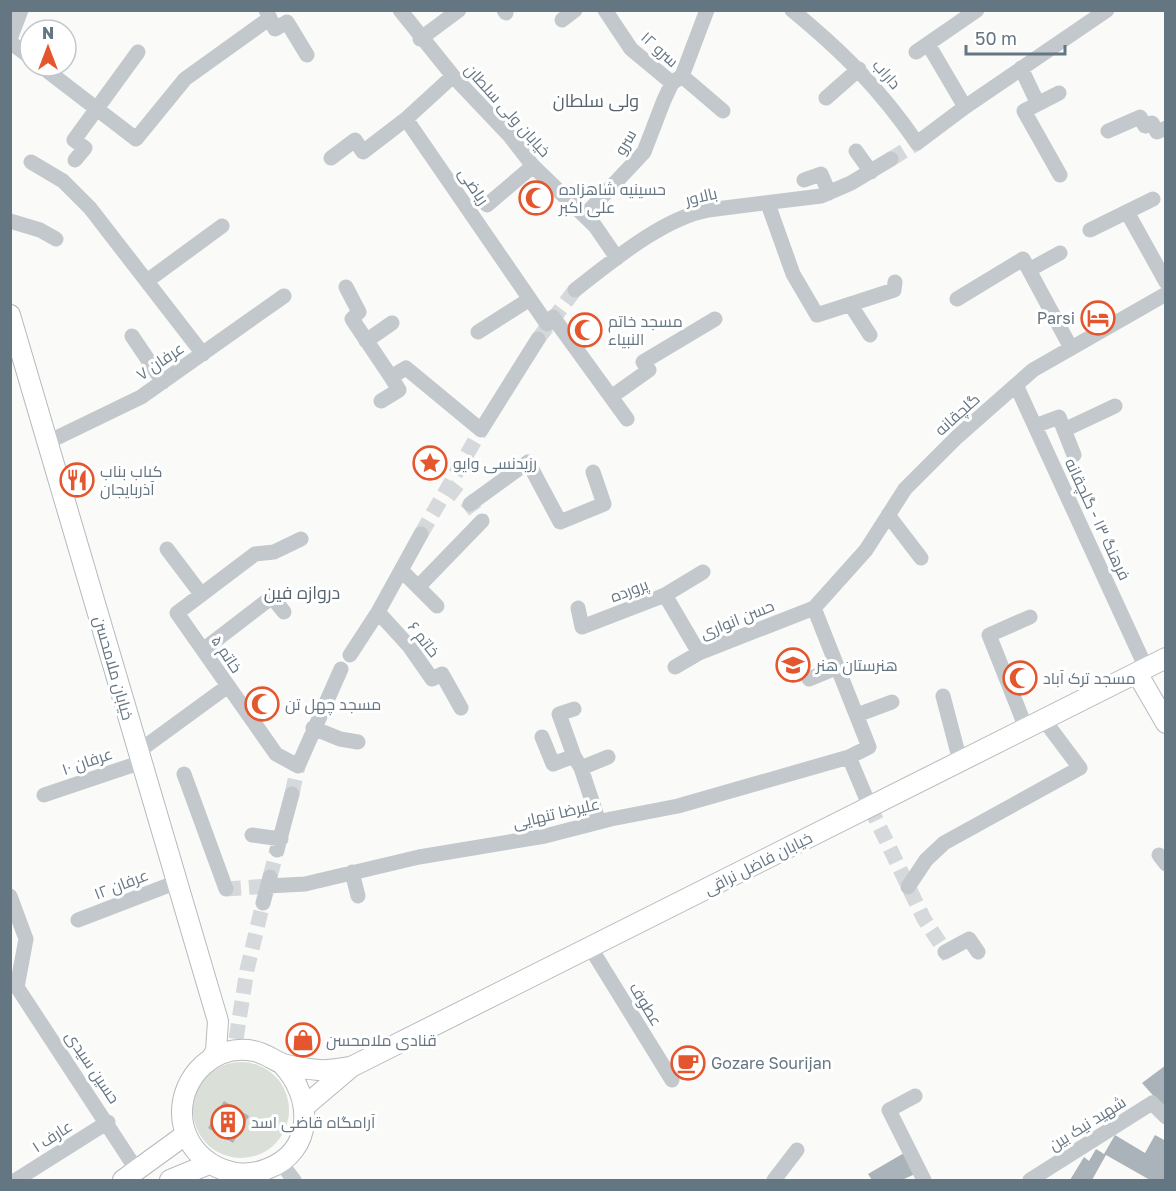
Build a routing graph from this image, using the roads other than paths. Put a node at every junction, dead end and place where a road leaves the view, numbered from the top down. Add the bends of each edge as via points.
1 (21, 10) edge
2 (400, 10) edge
3 (459, 10) edge
4 (575, 10) edge
5 (605, 10) edge
6 (707, 10) edge
7 (792, 10) edge
8 (977, 10) edge
9 (1107, 10) edge
10 (268, 14) edge
11 (562, 20) dead end
12 (420, 39) junction
13 (10, 40) edge
14 (138, 52) dead end
15 (308, 55) dead end
16 (1021, 68) junction
17 (859, 69) junction
18 (453, 76) junction
19 (56, 78) edge
20 (677, 80) junction
21 (1059, 93) dead end
22 (826, 98) dead end
23 (1038, 104) junction
24 (964, 107) junction
25 (96, 109) junction
26 (723, 111) dead end
27 (406, 119) junction
28 (1166, 128) edge
29 (1108, 131) dead end
30 (856, 152) dead end
31 (331, 158) dead end
32 (891, 159) tunnel mouth
33 (75, 160) dead end
34 (31, 162) dead end
35 (533, 166) junction
36 (871, 172) junction
37 (1060, 175) dead end
38 (804, 180) dead end
39 (829, 193) junction
40 (1153, 199) dead end
41 (768, 204) junction
42 (487, 205) dead end
43 (1126, 212) junction
44 (585, 215) junction
45 (10, 222) edge
46 (222, 226) dead end
47 (1090, 230) dead end
48 (56, 239) dead end
49 (1060, 253) dead end
50 (617, 258) junction
51 (1029, 270) junction
52 (147, 281) junction
53 (895, 282) dead end
54 (1166, 282) edge
55 (346, 287) dead end
56 (575, 290) tunnel mouth
57 (1166, 294) edge
58 (284, 296) dead end
59 (530, 299) junction
60 (957, 299) dead end
61 (850, 304) junction
62 (10, 315) edge
63 (715, 319) dead end
64 (392, 322) dead end
65 (478, 332) dead end
66 (870, 335) dead end
67 (132, 336) dead end
68 (538, 339) tunnel mouth
69 (366, 341) junction
70 (1071, 348) junction
71 (203, 354) junction
72 (391, 377) junction
73 (164, 382) junction
74 (1016, 385) junction
75 (611, 397) junction
76 (381, 401) dead end
77 (1115, 406) dead end
78 (627, 419) dead end
79 (1035, 426) junction
80 (1064, 430) junction
81 (48, 442) junction
82 (1074, 454) dead end
83 (593, 472) dead end
84 (470, 504) dead end
85 (888, 516) junction
86 (482, 521) dead end
87 (421, 534) tunnel mouth
88 (301, 539) dead end
89 (167, 549) dead end
90 (921, 558) dead end
91 (401, 570) junction
92 (703, 572) dead end
93 (419, 586) junction
94 (201, 594) junction
95 (665, 595) junction
96 (437, 606) dead end
97 (578, 608) dead end
98 (814, 608) junction
99 (284, 612) dead end
100 (378, 612) junction
101 (1030, 617) dead end
102 (203, 650) junction
103 (699, 653) junction
104 (351, 655) dead end
105 (1166, 658) edge
106 (675, 667) dead end
107 (838, 667) junction
108 (341, 669) dead end
109 (1142, 670) junction
110 (809, 679) dead end
111 (228, 686) junction
112 (943, 696) dead end
113 (892, 702) dead end
114 (461, 708) dead end
115 (574, 709) dead end
116 (857, 715) junction
117 (1044, 720) junction
118 (1166, 723) edge
119 (313, 728) junction
120 (1026, 728) junction
121 (542, 737) dead end
122 (358, 742) dead end
123 (140, 756) junction
124 (608, 757) dead end
125 (849, 757) junction
126 (960, 761) junction
127 (578, 762) junction
128 (184, 774) dead end
129 (292, 794) tunnel mouth
130 (44, 795) dead end
131 (870, 807) junction
132 (599, 822) junction
133 (252, 835) dead end
134 (352, 872) junction
135 (177, 882) junction
136 (908, 887) dead end
137 (226, 889) dead end
138 (358, 896) dead end
139 (10, 897) edge
140 (263, 903) tunnel mouth
141 (78, 920) dead end
142 (591, 947) junction
143 (945, 952) dead end
144 (978, 952) dead end
145 (14, 988) edge
146 (218, 1021) junction
147 (252, 1050) junction
148 (211, 1059) junction
149 (282, 1064) junction
150 (351, 1067) junction
151 (672, 1080) dead end
152 (915, 1096) dead end
153 (305, 1106) junction
154 (1166, 1117) edge
155 (108, 1122) junction
156 (185, 1135) junction
157 (797, 1150) dead end
158 (209, 1164) junction
159 (272, 1171) edge
160 (130, 1175) edge
161 (230, 1176) edge
162 (1039, 1178) edge
163 (16, 1180) edge
164 (170, 1180) edge
165 (294, 1180) edge
166 (774, 1180) edge
167 (924, 1180) edge

1 - 13 street
2 - 12 street, خیابان ولی سلطان
3 - 12 street
4 - 11 street
5 - 20 street, سرو ۱۲ via 631,49
6 - 20 street, سرو
7 - 17 street, داراب
8 - 24 street via 922,48
9 - 16 street
10 - 15 street via 275,29 287,22
10 - 25 street via 185,79 136,139
12 - 18 street, خیابان ولی سلطان
14 - 25 street
16 - 23 street
16 - 24 street
17 - 22 street
17 - 24 street, داراب via 917,143
18 - 27 street
18 - 35 street, خیابان ولی سلطان
19 - 25 street
20 - 26 street, سرو ۱۲
20 - 44 street, سرو via 644,152
21 - 23 street
23 - 37 street via 1024,111
25 - 33 street via 74,140 85,148
27 - 31 street via 363,152 356,140
27 - 59 street, ریاضی
28 - 29 street via 1157,132 1152,123 1145,126 1140,117
30 - 36 street
32 - 36 street, بالاور
34 - 52 street via 48,170 77,194
35 - 42 street
35 - 44 street, خیابان ولی سلطان
36 - 39 street, بالاور
38 - 39 street via 821,174
39 - 41 street, بالاور
40 - 43 street
41 - 50 street, بالاور via 691,214
41 - 61 street via 793,274 817,315
43 - 47 street
43 - 54 street
44 - 50 street, خیابان ولی سلطان
45 - 48 street
46 - 52 street
49 - 51 street
50 - 56 street, بالاور
51 - 60 street via 1023,259
51 - 70 street
52 - 71 street
53 - 61 street via 894,290
55 - 69 street via 359,312 352,319
57 - 70 street, گلچقانه
58 - 71 street, عرفان ۷
59 - 65 street
59 - 75 street, ریاضی
61 - 66 street
62 - 81 main road, خیابان ملامحسن
63 - 75 street via 643,362 649,370
64 - 69 street
67 - 73 street
68 - 72 street via 480,430 406,368
69 - 72 street
70 - 74 street, گلچقانه
71 - 73 street, عرفان ۷
72 - 76 street via 399,390
73 - 81 street, عرفان ۷
74 - 79 street, فرهنگ ۱۳ - گلچقانه
74 - 85 street, گلچقانه via 905,489
75 - 78 street, ریاضی
77 - 80 street
79 - 80 street via 1059,417
79 - 109 street, فرهنگ ۱۳ - گلچقانه
80 - 82 street
81 - 123 main road, خیابان ملامحسن
83 - 84 street via 604,504 560,522 528,462
85 - 90 street
85 - 98 street, گلچقانه via 866,550
86 - 93 street
87 - 91 street
88 - 94 street via 274,552 255,554
89 - 94 street
91 - 93 street
91 - 100 street
92 - 95 street, پرورده
93 - 96 street
94 - 102 street, خاتم ۵ via 177,613
95 - 97 street, پرورده via 582,627
95 - 103 street
98 - 103 street, حسن انواری
98 - 107 street
99 - 102 street via 272,597
100 - 104 street
100 - 114 street, خاتم ۶ via 432,679 442,674
101 - 120 street via 989,635
102 - 111 street, خاتم ۵
103 - 106 street, حسن انواری
105 - 109 main road, خیابان فاضل نراقی
107 - 110 street
107 - 116 street
108 - 119 street
109 - 117 main road, خیابان فاضل نراقی
109 - 118 main road
111 - 119 street, خاتم ۵ via 276,754 298,766
111 - 123 street, عرفان ۱۰
112 - 126 street
113 - 116 street
115 - 127 street via 559,714
116 - 125 street via 869,747
117 - 120 main road, خیابان فاضل نراقی
117 - 136 street via 1080,768 944,843 926,860
119 - 122 street
120 - 126 main road, خیابان فاضل نراقی
121 - 127 street via 553,764
123 - 130 street, عرفان ۱۰
123 - 135 main road, خیابان ملامحسن
124 - 127 street
125 - 131 street
125 - 132 street, علیرضا تنهایی via 678,806
126 - 131 main road, خیابان فاضل نراقی
127 - 132 street
128 - 137 street
129 - 133 street via 279,844
131 - 142 main road, خیابان فاضل نراقی
132 - 134 street, علیرضا تنهایی via 545,836
134 - 138 street
134 - 140 street, علیرضا تنهایی via 305,884 269,882
135 - 141 street, عرفان ۱۲
135 - 146 main road, خیابان ملامحسن
139 - 145 street via 26,939
142 - 150 main road, خیابان فاضل نراقی
142 - 151 street, عطوف
143 - 144 street via 969,939
145 - 155 street, حسین سیدی
146 - 147 main road
146 - 148 main road via 216,1051
147 - 148 main road via 230,1051
147 - 149 main road
148 - 156 main road via 195,1073 184,1092
149 - 150 main road via 321,1070
149 - 153 main road via 298,1083
150 - 153 main road
152 - 167 street via 889,1110
153 - 159 main road via 300,1138
154 - 162 street, شهید نیک بین via 1152,1103
155 - 160 street, حسین سیدی
155 - 163 street, عارف ۱
156 - 158 main road
156 - 160 main road
157 - 166 street
158 - 161 main road
158 - 164 main road
159 - 161 main road
159 - 165 street

